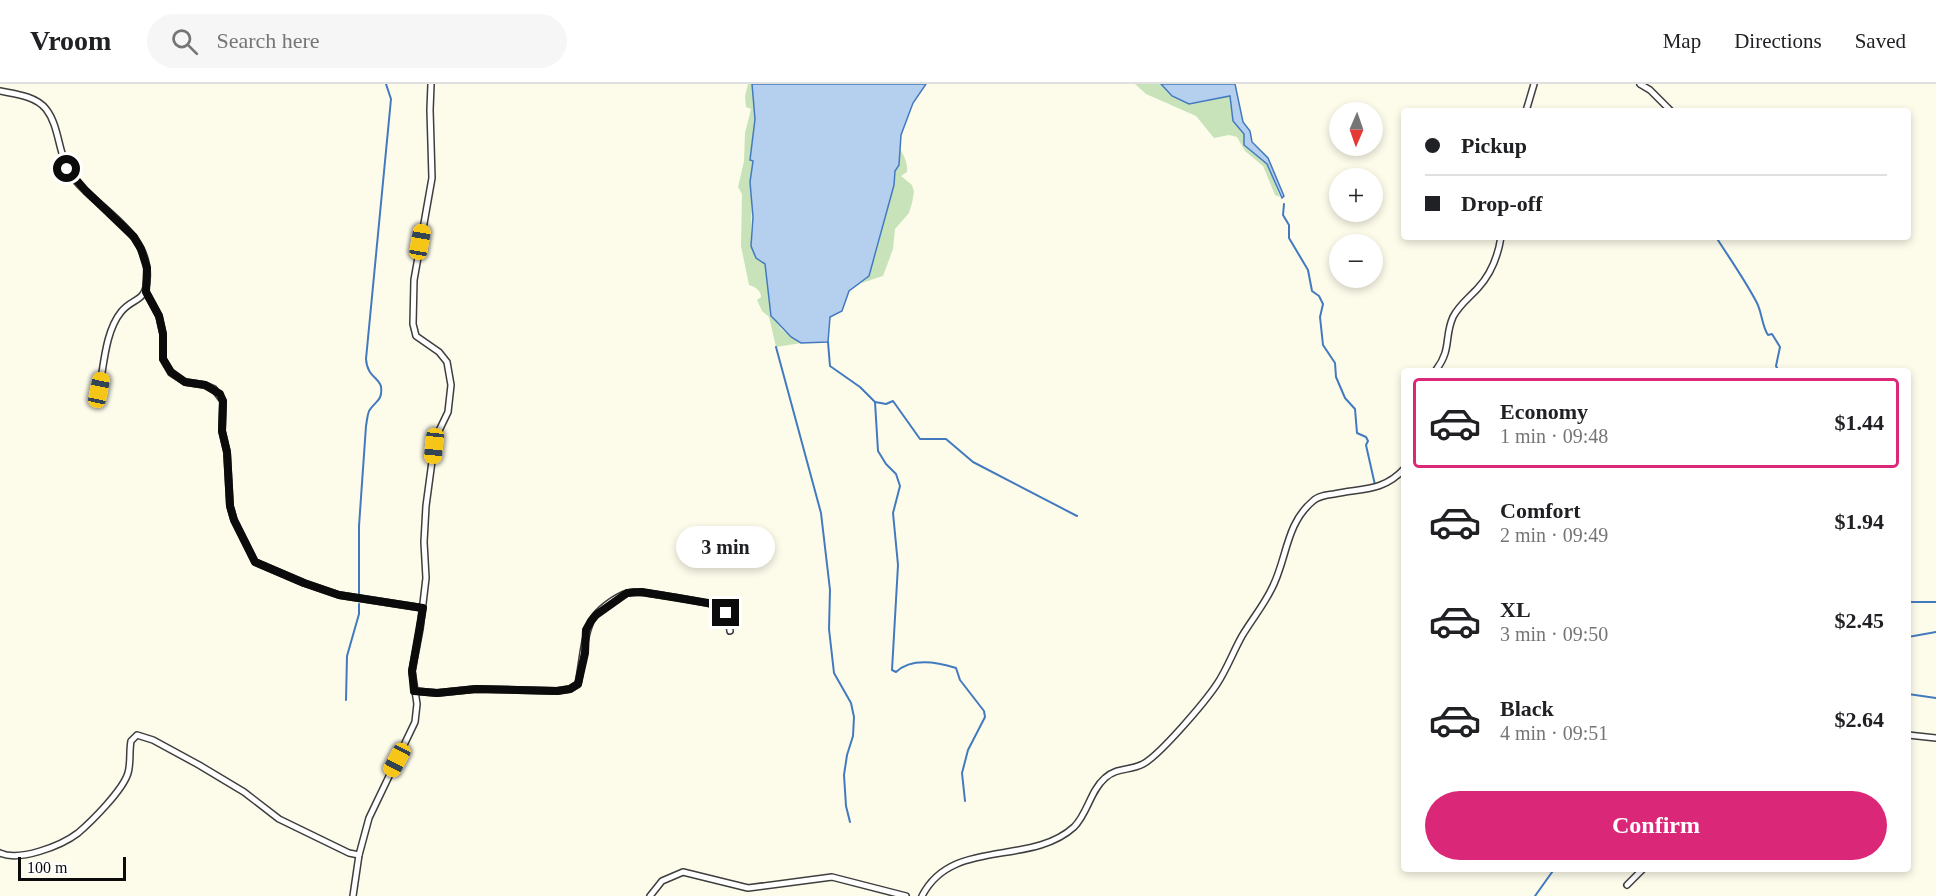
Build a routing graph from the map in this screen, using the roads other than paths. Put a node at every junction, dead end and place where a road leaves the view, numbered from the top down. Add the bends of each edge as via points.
1 (431, 84) edge
2 (1534, 84) edge
3 (1640, 84) edge
4 (0, 91) edge
5 (1527, 108) edge
6 (1668, 108) edge
7 (1500, 240) edge
8 (146, 292) junction
9 (1437, 368) edge
10 (99, 390) dead end
11 (1401, 472) edge
12 (423, 608) junction
13 (730, 631) dead end
14 (414, 691) junction
15 (1911, 735) edge
16 (1936, 738) edge
17 (0, 853) edge
18 (359, 855) junction
19 (1640, 872) edge
20 (1627, 885) dead end
21 (353, 896) edge
22 (650, 896) edge
23 (906, 896) edge
24 (922, 896) edge

1 - 12 street via 432,178 414,280 413,324 416,336 447,362 451,385 448,412 435,440 426,506
2 - 5 street
3 - 6 street
4 - 8 street via 27,97 46,109 67,169 141,249 147,268
7 - 9 street via 1487,276 1452,320 1447,351
8 - 10 street via 116,319
8 - 12 street via 159,316 163,359 171,372 185,382 214,389 223,401 230,506 255,562 339,595
11 - 24 street via 1373,489 1351,490 1313,501 1290,532 1272,590 1211,693 1146,762 1116,770 1102,780 1075,826 1043,843 956,863 939,875
12 - 14 street via 412,671
13 - 14 street via 726,613 714,604 634,591 618,598 591,621 586,630 578,684 570,689
14 - 18 street via 415,722 369,818
15 - 16 street
17 - 18 street via 10,858 29,854 77,833 125,780 131,741 137,735 199,765 279,819
18 - 21 street
19 - 20 street
22 - 23 street via 662,881 683,872 748,888 832,877

